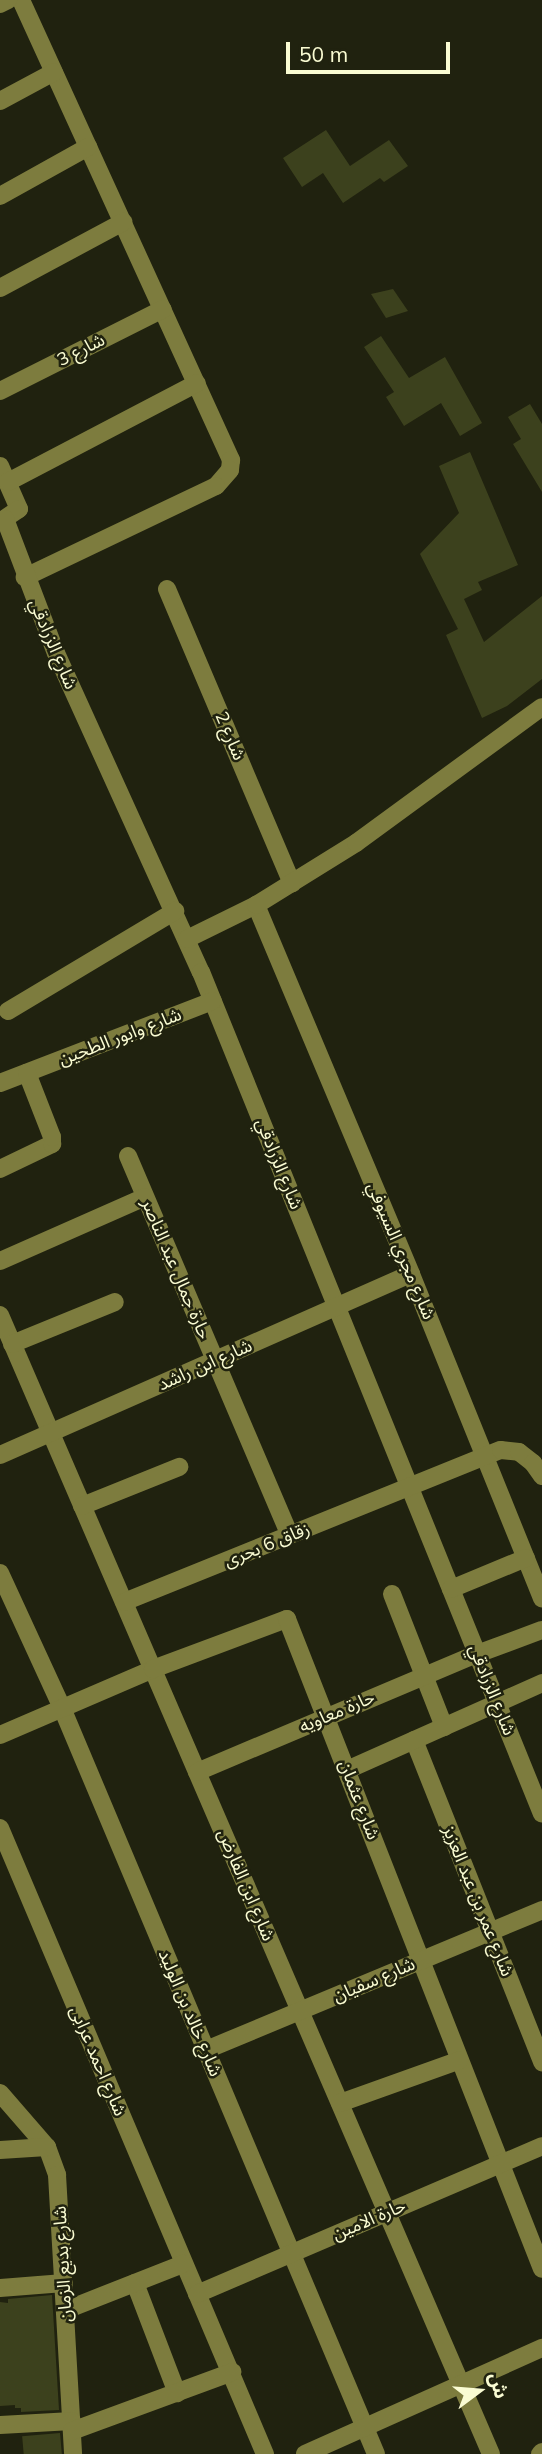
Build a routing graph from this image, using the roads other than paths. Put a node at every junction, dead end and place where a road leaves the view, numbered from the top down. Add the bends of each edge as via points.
1 (8, 0) edge
2 (21, 0) edge
3 (0, 4) edge
4 (54, 72) junction
5 (0, 101) edge
6 (89, 147) junction
7 (0, 196) edge
8 (123, 222) junction
9 (0, 288) edge
10 (163, 309) junction
11 (197, 383) junction
12 (0, 391) edge
13 (0, 466) edge
14 (8, 482) junction
15 (7, 518) edge
16 (25, 577) junction
17 (167, 589) dead end
18 (542, 707) edge
19 (292, 884) junction
20 (256, 905) junction
21 (175, 911) junction
22 (187, 939) junction
23 (213, 1001) junction
24 (8, 1012) dead end
25 (27, 1073) junction
26 (0, 1083) edge
27 (128, 1156) dead end
28 (0, 1169) edge
29 (145, 1197) junction
30 (0, 1261) edge
31 (411, 1274) junction
32 (115, 1302) dead end
33 (337, 1307) junction
34 (0, 1315) edge
35 (12, 1344) junction
36 (215, 1360) junction
37 (51, 1433) junction
38 (0, 1455) edge
39 (485, 1456) junction
40 (179, 1466) dead end
41 (542, 1476) edge
42 (410, 1487) junction
43 (82, 1506) junction
44 (290, 1535) junction
45 (526, 1558) junction
46 (0, 1573) edge
47 (451, 1588) junction
48 (392, 1594) dead end
49 (542, 1599) edge
50 (124, 1602) junction
51 (542, 1630) edge
52 (477, 1654) junction
53 (153, 1669) junction
54 (424, 1676) junction
55 (542, 1683) edge
56 (497, 1703) junction
57 (62, 1708) junction
58 (326, 1717) junction
59 (444, 1727) junction
60 (0, 1735) edge
61 (414, 1740) junction
62 (347, 1770) junction
63 (197, 1772) junction
64 (540, 1802) edge
65 (0, 1828) edge
66 (542, 1910) edge
67 (490, 1931) junction
68 (422, 1960) junction
69 (300, 2011) junction
70 (206, 2050) junction
71 (460, 2060) junction
72 (542, 2062) edge
73 (0, 2093) edge
74 (340, 2103) junction
75 (542, 2146) edge
76 (47, 2147) junction
77 (0, 2150) edge
78 (501, 2164) junction
79 (387, 2212) junction
80 (292, 2253) junction
81 (183, 2264) junction
82 (542, 2269) edge
83 (64, 2283) junction
84 (135, 2283) junction
85 (0, 2288) edge
86 (197, 2294) junction
87 (65, 2310) junction
88 (542, 2348) edge
89 (232, 2372) junction
90 (461, 2384) junction
91 (177, 2393) junction
92 (0, 2425) edge
93 (72, 2426) junction
94 (365, 2427) junction
95 (73, 2454) edge
96 (265, 2454) edge
97 (305, 2454) edge
98 (376, 2454) edge
99 (491, 2454) edge

1 - 3 street
2 - 4 street
4 - 5 street
4 - 6 street
6 - 7 street
6 - 8 street
8 - 9 street
8 - 10 street
10 - 11 street
10 - 12 street, شارع 3
11 - 14 street
11 - 16 street via 231,460 224,480
13 - 14 street, شارع الزرادقي
14 - 15 street, شارع الزرادقي via 19,506
15 - 16 street, شارع الزرادقي
16 - 21 street, شارع الزرادقي
17 - 19 street, شارع 2
18 - 19 street via 356,843
19 - 20 street
20 - 22 street
20 - 31 street, شارع مجري السيوفي
21 - 22 street, شارع الزرادقي
21 - 24 street
22 - 23 street, شارع الزرادقي
23 - 25 street, شارع وابور الطحين
23 - 33 street, شارع الزرادقي
25 - 26 street, شارع وابور الطحين
25 - 28 street via 52,1144
27 - 29 street, حارة جمال عبد الناصر
29 - 30 street
29 - 36 street, حارة جمال عبد الناصر
31 - 33 street, شارع ابن راشد
31 - 39 street, شارع مجري السيوفي
32 - 35 street
33 - 36 street, شارع ابن راشد
33 - 42 street, شارع الزرادقي
34 - 35 street, شارع ابن الفارض
35 - 37 street, شارع ابن الفارض
36 - 37 street, شارع ابن راشد
36 - 44 street, حارة جمال عبد الناصر
37 - 38 street, شارع ابن راشد
37 - 43 street, شارع ابن الفارض
39 - 41 street, زقاق 6 بحرى via 501,1450 519,1452
39 - 42 street, زقاق 6 بحرى
39 - 45 street, شارع مجري السيوفي
40 - 43 street
42 - 44 street, زقاق 6 بحرى
42 - 47 street, شارع الزرادقي
43 - 50 street, شارع ابن الفارض
44 - 50 street, زقاق 6 بحرى
45 - 47 street
45 - 49 street, شارع مجري السيوفي
46 - 57 street, شارع خالد بن الوليد
47 - 52 street, شارع الزرادقي
48 - 54 street
50 - 53 street, شارع ابن الفارض
51 - 52 street, حارة معاويه
52 - 54 street, حارة معاويه
52 - 56 street, شارع الزرادقي
53 - 57 street, شارع عثمان
53 - 58 street, شارع عثمان via 284,1618
53 - 63 street, شارع ابن الفارض
54 - 58 street, حارة معاويه
54 - 59 street
55 - 56 street
56 - 59 street
56 - 64 street, شارع الزرادقي
57 - 60 street, شارع عثمان
57 - 70 street, شارع خالد بن الوليد
58 - 62 street, شارع عثمان
58 - 63 street, حارة معاويه
59 - 61 street
61 - 62 street
61 - 67 street, شارع عمر بن عبد العزيز
62 - 68 street, شارع عثمان
63 - 69 street, شارع ابن الفارض
65 - 81 street, شارع احمد عرابى
66 - 67 street, شارع سفيان
67 - 68 street, شارع سفيان
67 - 72 street, شارع عمر بن عبد العزيز
68 - 69 street, شارع سفيان
68 - 71 street, شارع عثمان
69 - 70 street, شارع سفيان
69 - 74 street, شارع ابن الفارض
70 - 80 street, شارع خالد بن الوليد
71 - 74 street
71 - 78 street, شارع عثمان
73 - 76 street, شارع بديع الزمان
74 - 79 street, شارع ابن الفارض
75 - 78 street, حارة الامين
76 - 77 street
76 - 83 street, شارع بديع الزمان via 59,2190
78 - 79 street, حارة الامين
78 - 82 street, شارع عثمان
79 - 80 street, حارة الامين
79 - 90 street, شارع ابن الفارض
80 - 86 street, حارة الامين
80 - 94 street, شارع خالد بن الوليد
81 - 84 street
81 - 86 street, شارع احمد عرابى
83 - 85 street
83 - 87 street, شارع بديع الزمان
84 - 87 street
84 - 91 street
86 - 89 street, شارع احمد عرابى
87 - 93 street, شارع بديع الزمان
88 - 90 street
89 - 91 street
89 - 96 street, شارع احمد عرابى
90 - 94 street
90 - 99 street, شارع ابن الفارض
91 - 93 street
92 - 93 street
93 - 95 street, شارع بديع الزمان
94 - 97 street
94 - 98 street, شارع خالد بن الوليد

